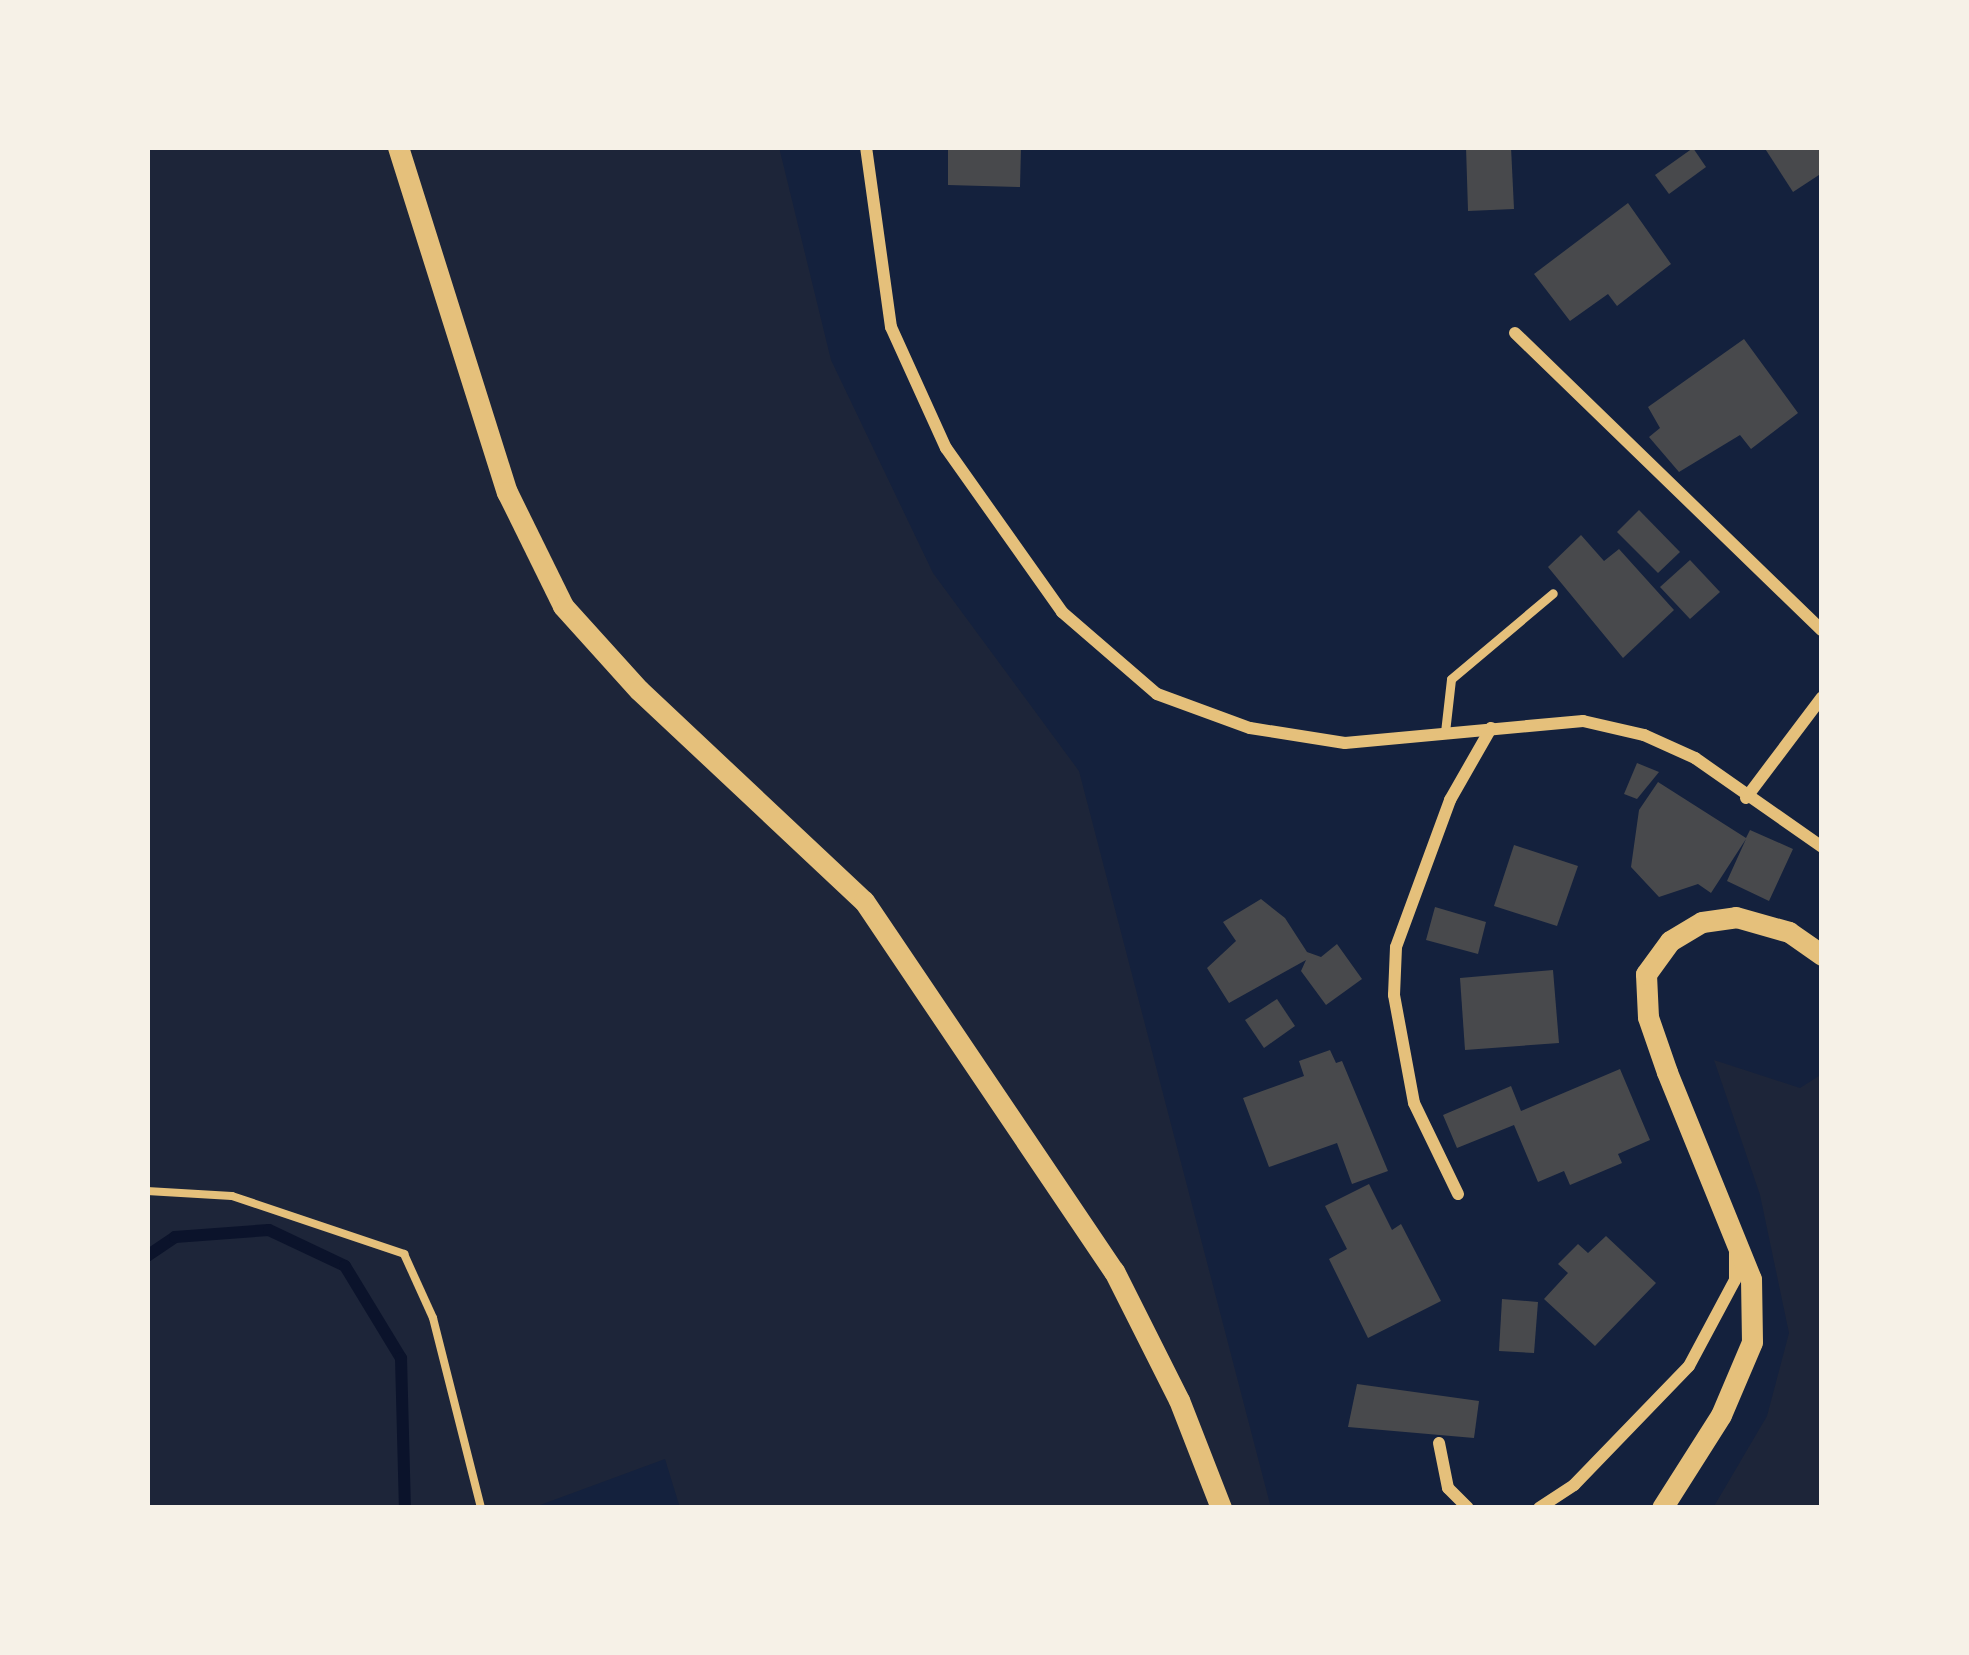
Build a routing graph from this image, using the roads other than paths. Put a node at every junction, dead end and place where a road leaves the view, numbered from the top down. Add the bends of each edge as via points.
1 (398, 147) edge
2 (866, 147) edge
3 (1515, 334) dead end
4 (1553, 593) dead end
5 (1822, 630) edge
6 (1822, 697) edge
7 (1491, 728) junction
8 (1445, 732) junction
9 (1746, 798) junction
10 (1822, 847) edge
11 (1822, 955) edge
12 (1458, 1194) dead end
13 (1736, 1234) junction
14 (1439, 1443) dead end
15 (1221, 1508) edge
16 (1468, 1508) edge
17 (1539, 1508) edge
18 (1662, 1508) edge

1 - 15 street via 507,492 562,606 639,690 864,901 1114,1270
2 - 8 street via 876,254 915,386 946,448 1062,612 1157,694 1203,714 1345,743
3 - 5 street
4 - 8 lane via 1450,679
6 - 9 street
7 - 8 street
7 - 9 street via 1583,721 1645,735 1695,758
7 - 12 street via 1450,800 1396,947 1394,995 1414,1103
9 - 10 street
11 - 13 street via 1789,932 1736,917 1702,922 1670,940 1646,974 1648,1017 1667,1072
13 - 17 street via 1735,1280 1689,1366 1574,1485
13 - 18 street via 1751,1279 1752,1342 1721,1415
14 - 16 street via 1448,1488

